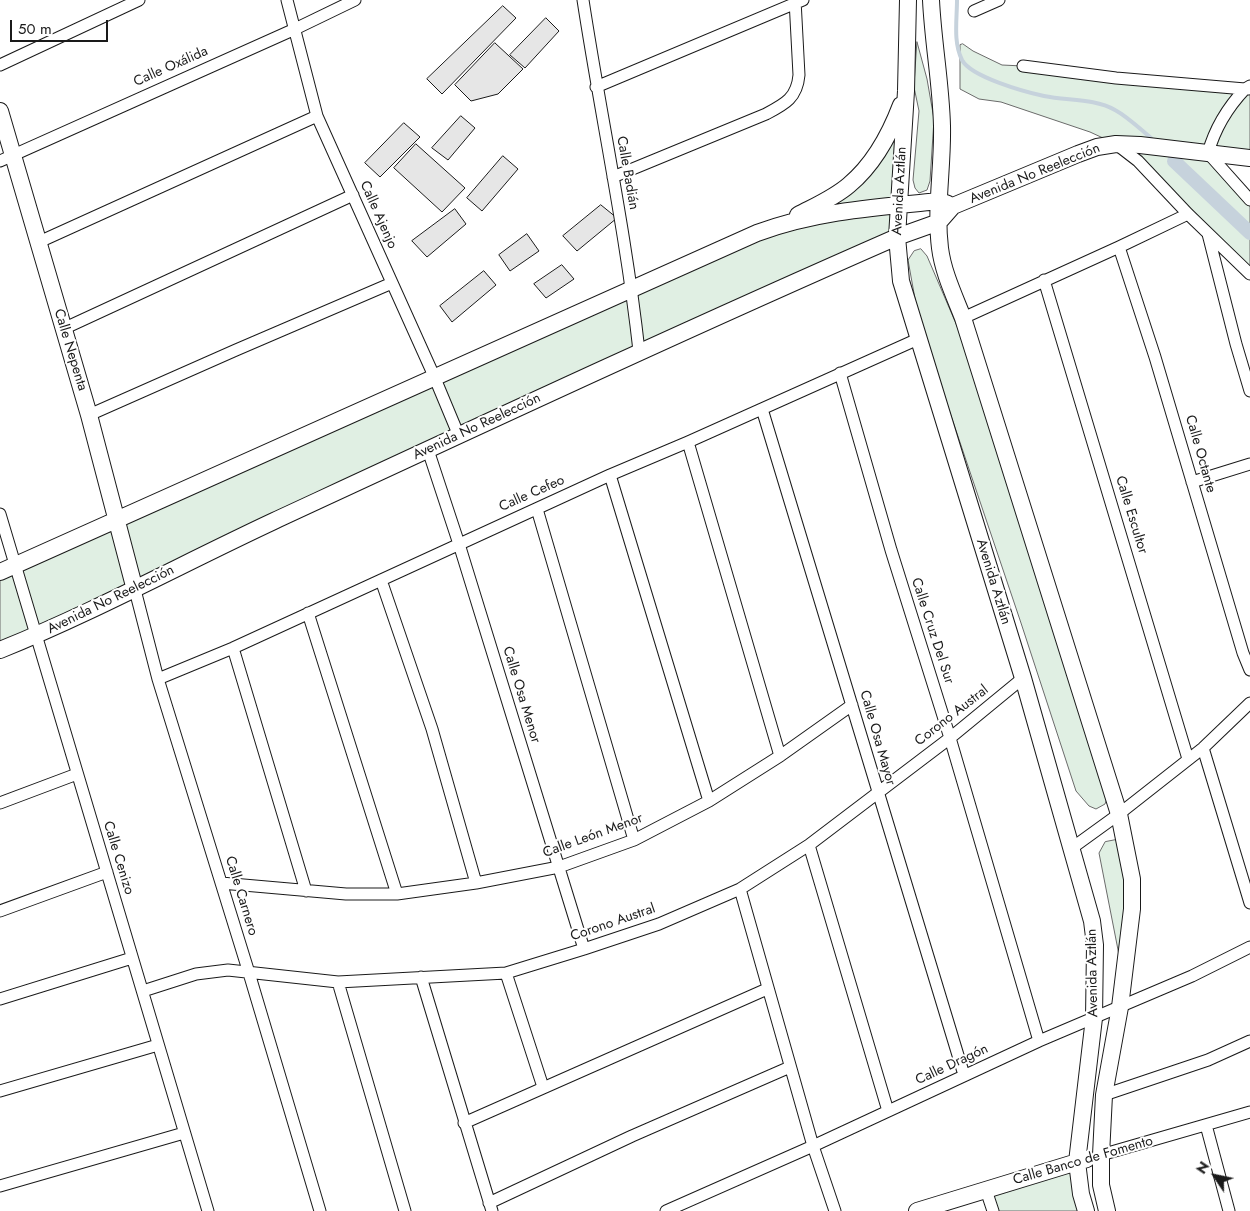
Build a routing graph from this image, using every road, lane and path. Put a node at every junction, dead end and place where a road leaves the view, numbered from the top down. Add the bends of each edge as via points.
1 (140, 0) edge
2 (287, 0) edge
3 (355, 0) edge
4 (583, 0) edge
5 (908, 0) edge
6 (931, 0) edge
7 (999, 0) edge
8 (798, 1) edge
9 (974, 11) dead end
10 (295, 29) junction
11 (0, 64) edge
12 (1023, 66) dead end
13 (596, 87) junction
14 (1248, 88) edge
15 (906, 91) junction
16 (0, 111) edge
17 (317, 116) junction
18 (1116, 144) junction
19 (1208, 153) junction
20 (6, 158) edge
21 (1250, 158) edge
22 (613, 178) junction
23 (354, 195) junction
24 (1250, 200) edge
25 (947, 204) junction
26 (899, 205) junction
27 (1188, 214) junction
28 (784, 222) junction
29 (939, 222) junction
30 (1208, 234) junction
31 (896, 237) junction
32 (39, 242) junction
33 (1119, 247) junction
34 (1250, 274) edge
35 (1044, 280) junction
36 (392, 283) junction
37 (632, 288) junction
38 (963, 318) junction
39 (63, 329) junction
40 (918, 339) junction
41 (639, 352) junction
42 (840, 373) junction
43 (434, 376) junction
44 (1250, 391) edge
45 (762, 409) junction
46 (90, 415) junction
47 (459, 436) junction
48 (688, 442) junction
49 (428, 450) junction
50 (1250, 464) edge
51 (610, 475) junction
52 (1192, 482) junction
53 (537, 508) junction
54 (0, 514) edge
55 (117, 520) junction
56 (459, 544) junction
57 (16, 566) junction
58 (0, 572) edge
59 (382, 580) junction
60 (135, 590) junction
61 (308, 613) junction
62 (36, 636) junction
63 (233, 648) junction
64 (0, 650) edge
65 (1250, 670) edge
66 (1023, 678) junction
67 (158, 679) junction
68 (1250, 703) edge
69 (852, 705) junction
70 (950, 738) junction
71 (1203, 748) junction
72 (780, 756) junction
73 (1188, 759) junction
74 (77, 774) junction
75 (877, 792) junction
76 (709, 802) junction
77 (0, 803) edge
78 (1119, 814) junction
79 (634, 840) junction
80 (809, 845) junction
81 (1072, 848) junction
82 (559, 867) junction
83 (107, 872) junction
84 (222, 883) junction
85 (476, 883) junction
86 (740, 889) junction
87 (306, 891) junction
88 (397, 894) junction
89 (1250, 903) edge
90 (0, 911) edge
91 (1250, 947) edge
92 (584, 950) junction
93 (132, 958) junction
94 (250, 973) junction
95 (506, 973) junction
96 (421, 977) junction
97 (338, 982) junction
98 (767, 988) junction
99 (144, 991) junction
100 (0, 999) edge
101 (1120, 1007) junction
102 (1094, 1018) junction
103 (1039, 1041) junction
104 (1250, 1041) edge
105 (158, 1045) junction
106 (790, 1067) junction
107 (964, 1075) junction
108 (544, 1087) junction
109 (0, 1091) edge
110 (1104, 1095) junction
111 (888, 1111) junction
112 (1250, 1112) edge
113 (464, 1123) junction
114 (1206, 1125) junction
115 (184, 1133) junction
116 (813, 1146) junction
117 (1101, 1155) junction
118 (1077, 1162) junction
119 (0, 1186) edge
120 (986, 1190) junction
121 (490, 1207) edge
122 (208, 1211) edge
123 (320, 1211) edge
124 (405, 1211) edge
125 (666, 1211) edge
126 (834, 1211) edge
127 (917, 1211) edge
128 (992, 1211) edge
129 (1086, 1211) edge
130 (1107, 1211) edge
131 (1229, 1211) edge

1 - 11 street
2 - 10 street, Calle Ajenjo
3 - 10 street, Calle Oxálida
4 - 13 street, Calle Badián
5 - 15 main road, Avenida Aztlán
6 - 25 main road, Avenida Aztlán
7 - 9 street
8 - 13 street
8 - 22 street via 798,86 782,106
10 - 17 street, Calle Ajenjo
10 - 20 street, Calle Oxálida
12 - 14 street via 1116,78
13 - 22 street, Calle Badián
14 - 19 street via 1221,118
15 - 26 main road, Avenida Aztlán
15 - 28 main road via 883,144 869,163 848,185
16 - 20 main road, Calle Nepenta
17 - 23 street, Calle Ajenjo
17 - 32 street
18 - 19 main road, Avenida No Reelección
18 - 25 main road, Avenida No Reelección via 1097,147
18 - 27 street via 1138,161
19 - 21 main road, Avenida No Reelección
19 - 24 street
20 - 32 main road, Calle Nepenta
22 - 37 street, Calle Badián
23 - 36 street, Calle Ajenjo
23 - 39 street
25 - 26 main road, Avenida No Reelección
25 - 29 main road, Avenida Aztlán
26 - 28 main road, Avenida No Reelección
26 - 31 main road, Avenida Aztlán
27 - 30 street
27 - 33 street
28 - 37 main road, Avenida No Reelección
29 - 31 main road, Avenida No Reelección
29 - 38 main road, Avenida Aztlán via 940,249
30 - 34 street
30 - 44 street
31 - 40 main road, Avenida Aztlán via 901,281
31 - 41 main road, Avenida No Reelección
32 - 39 main road, Calle Nepenta
33 - 35 street
33 - 52 street, Calle Octante
35 - 38 street
35 - 73 street, Calle Escultor
36 - 43 street, Calle Ajenjo
36 - 46 street
37 - 41 street, Calle Badián
37 - 43 main road, Avenida No Reelección
38 - 78 main road, Avenida Aztlán
39 - 46 main road, Calle Nepenta
40 - 42 street, Calle Cefeo
40 - 66 main road, Avenida Aztlán
41 - 47 main road, Avenida No Reelección
42 - 45 street, Calle Cefeo
42 - 70 street, Calle Cruz Del Sur via 890,550
43 - 47 street, Calle Ajenjo
43 - 55 main road, Avenida No Reelección
45 - 48 street, Calle Cefeo
45 - 69 street, Calle Osa Mayor
46 - 55 main road, Calle Nepenta
47 - 49 main road, Avenida No Reelección
48 - 51 street, Calle Cefeo
48 - 72 street
49 - 56 street, Calle Osa Menor
49 - 60 main road, Avenida No Reelección
50 - 52 street
51 - 53 street, Calle Cefeo
51 - 76 street
52 - 65 street, Calle Octante
53 - 56 street, Calle Cefeo
53 - 79 street
54 - 57 street, Calle Cenizo
55 - 57 main road, Avenida No Reelección
55 - 60 main road, Calle Nepenta
56 - 59 street, Calle Cefeo
56 - 82 street, Calle Osa Menor
57 - 58 main road, Avenida No Reelección
57 - 62 street, Calle Cenizo
59 - 61 street, Calle Cefeo
59 - 85 street via 432,729
60 - 62 main road, Avenida No Reelección
60 - 67 street, Calle Carnero
61 - 63 street, Calle Cefeo
61 - 88 street
62 - 64 main road, Avenida No Reelección
62 - 74 street, Calle Cenizo
63 - 67 street, Calle Cefeo
63 - 87 street
66 - 70 street, Corono Austral
66 - 81 main road, Avenida Aztlán
67 - 84 street, Calle Carnero
68 - 71 street
69 - 72 street, Calle León Menor
69 - 75 street, Calle Osa Mayor
70 - 75 street, Corono Austral
70 - 103 street, Calle Cruz Del Sur
71 - 73 street
71 - 89 street
72 - 76 street, Calle León Menor
73 - 78 street
74 - 77 street
74 - 83 street, Calle Cenizo
75 - 80 street, Corono Austral
75 - 107 street, Calle Osa Mayor
76 - 79 street, Calle León Menor
78 - 81 street
78 - 101 main road, Avenida Aztlán via 1132,879
79 - 82 street, Calle León Menor
80 - 86 street, Corono Austral
80 - 111 street
81 - 102 main road, Avenida Aztlán via 1092,921 1095,945
82 - 85 street, Calle León Menor
82 - 92 street, Calle Osa Menor
83 - 90 street
83 - 93 street, Calle Cenizo
84 - 87 street, Calle León Menor
84 - 94 street, Calle Carnero
85 - 88 street, Calle León Menor
86 - 92 street, Corono Austral via 659,924
86 - 98 street
87 - 88 street, Calle León Menor
91 - 101 street, Calle Dragón
92 - 95 street, Corono Austral
93 - 99 street, Calle Cenizo
93 - 100 street
94 - 97 street, Corono Austral
94 - 99 street, Corono Austral via 228,970 196,974
94 - 123 street, Calle Carnero
95 - 96 street, Corono Austral
95 - 108 street
96 - 97 street, Corono Austral
96 - 113 street
97 - 124 street
98 - 106 street
98 - 108 street
99 - 105 street, Calle Cenizo
101 - 102 street, Calle Dragón
101 - 110 main road, Avenida Aztlán
102 - 103 street, Calle Dragón
102 - 118 main road, Avenida Aztlán
103 - 107 street, Calle Dragón
104 - 110 street via 1208,1060
105 - 109 street
105 - 115 street, Calle Cenizo
106 - 116 street
106 - 121 street via 632,1136
107 - 111 street, Calle Dragón
108 - 113 street
110 - 117 main road, Avenida Aztlán
111 - 116 street, Calle Dragón
112 - 114 street, Calle Banco de Fomento
113 - 121 street
114 - 117 street, Calle Banco de Fomento
114 - 131 street
115 - 119 street
115 - 122 street, Calle Cenizo
116 - 125 street, Calle Dragón
116 - 126 street
117 - 118 main road, Calle Banco de Fomento
117 - 130 main road, Avenida Aztlán via 1101,1185
118 - 120 main road, Calle Banco de Fomento
118 - 129 main road, Avenida Aztlán
120 - 127 main road, Calle Banco de Fomento
120 - 128 street

